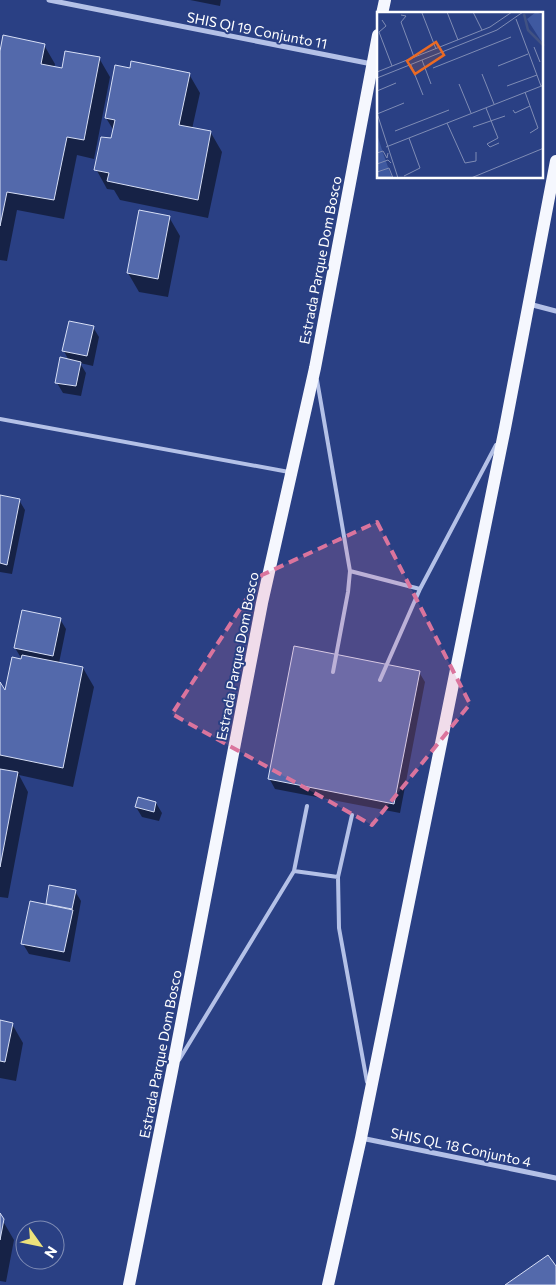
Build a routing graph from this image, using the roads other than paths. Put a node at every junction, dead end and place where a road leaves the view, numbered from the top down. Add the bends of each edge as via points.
1 (49, 0) edge
2 (377, 41) edge
3 (373, 64) junction
4 (556, 161) edge
5 (529, 304) junction
6 (556, 311) edge
7 (315, 368) junction
8 (0, 419) edge
9 (505, 428) junction
10 (292, 473) junction
11 (350, 571) junction
12 (420, 589) junction
13 (333, 672) dead end
14 (380, 680) dead end
15 (307, 806) dead end
16 (352, 815) dead end
17 (294, 871) junction
18 (338, 877) junction
19 (172, 1071) junction
20 (370, 1094) junction
21 (361, 1138) junction
22 (556, 1178) edge
23 (129, 1285) edge
24 (328, 1285) edge

1 - 3 street, SHIS QI 19 Conjunto 11
2 - 3 main road, Estrada Parque Dom Bosco
3 - 7 main road, Estrada Parque Dom Bosco
4 - 5 main road
5 - 6 street
5 - 9 main road
7 - 10 main road, Estrada Parque Dom Bosco
7 - 11 lane
8 - 10 lane
9 - 12 lane
9 - 20 main road
10 - 19 main road, Estrada Parque Dom Bosco via 262,603
11 - 12 lane
11 - 13 lane
12 - 14 lane
15 - 17 lane
16 - 18 lane
17 - 18 lane
17 - 19 lane
18 - 20 lane via 339,928
19 - 23 main road, Estrada Parque Dom Bosco
20 - 21 main road
21 - 22 street, SHIS QL 18 Conjunto 4
21 - 24 main road

